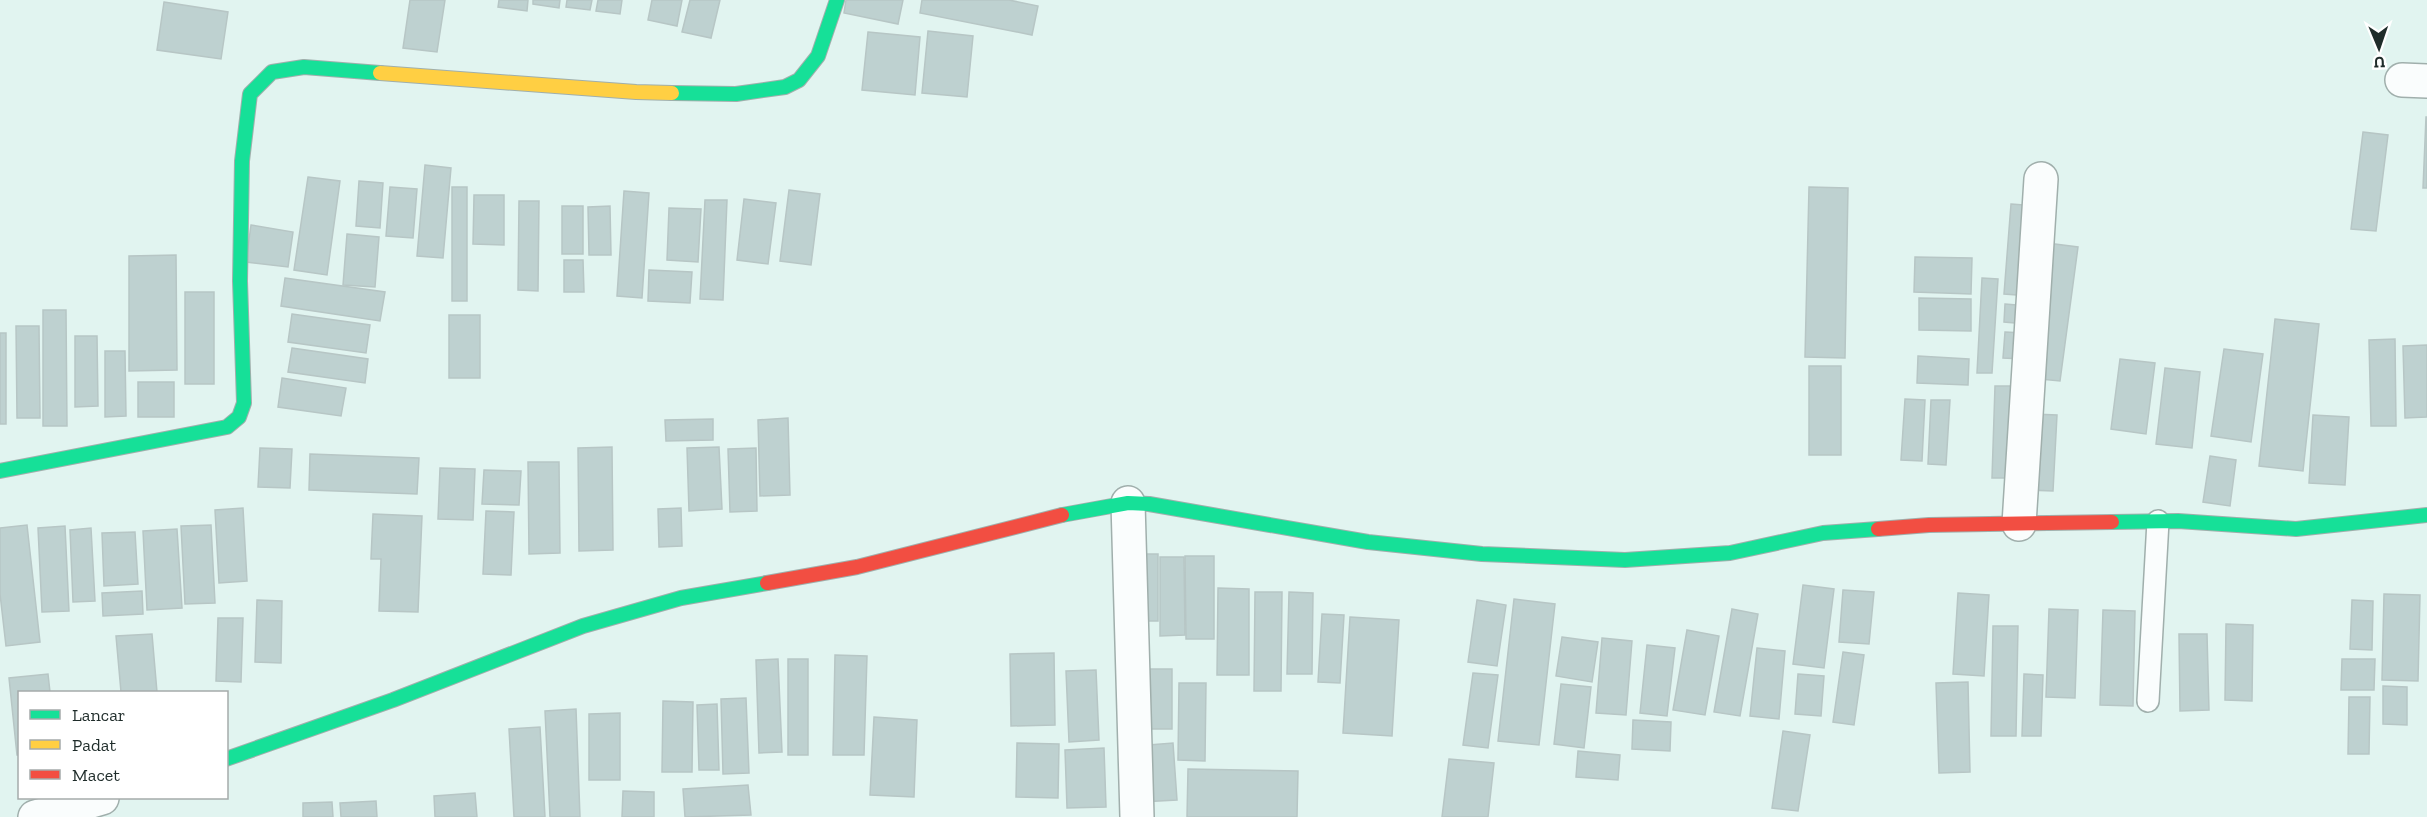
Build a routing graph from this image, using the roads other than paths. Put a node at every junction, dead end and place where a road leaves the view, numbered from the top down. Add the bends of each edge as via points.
1 (837, 0) edge
2 (2041, 178) dead end
3 (0, 471) edge
4 (1128, 503) junction
5 (2427, 515) edge
6 (2158, 521) junction
7 (2019, 524) junction
8 (2148, 701) dead end
9 (228, 758) edge
10 (98, 799) edge
11 (35, 817) edge
12 (1137, 817) edge

1 - 3 street via 818,56 799,80 785,87 736,94 636,92 304,67 272,72 250,93 242,161 244,403 239,417 228,427
2 - 7 street
4 - 7 street via 1380,543 1482,554 1625,560 1730,554 1823,533 1929,525
4 - 9 street via 1087,509 857,567 681,598 583,626
4 - 12 street
5 - 6 street via 2296,529
6 - 7 street
6 - 8 lane
10 - 11 street

